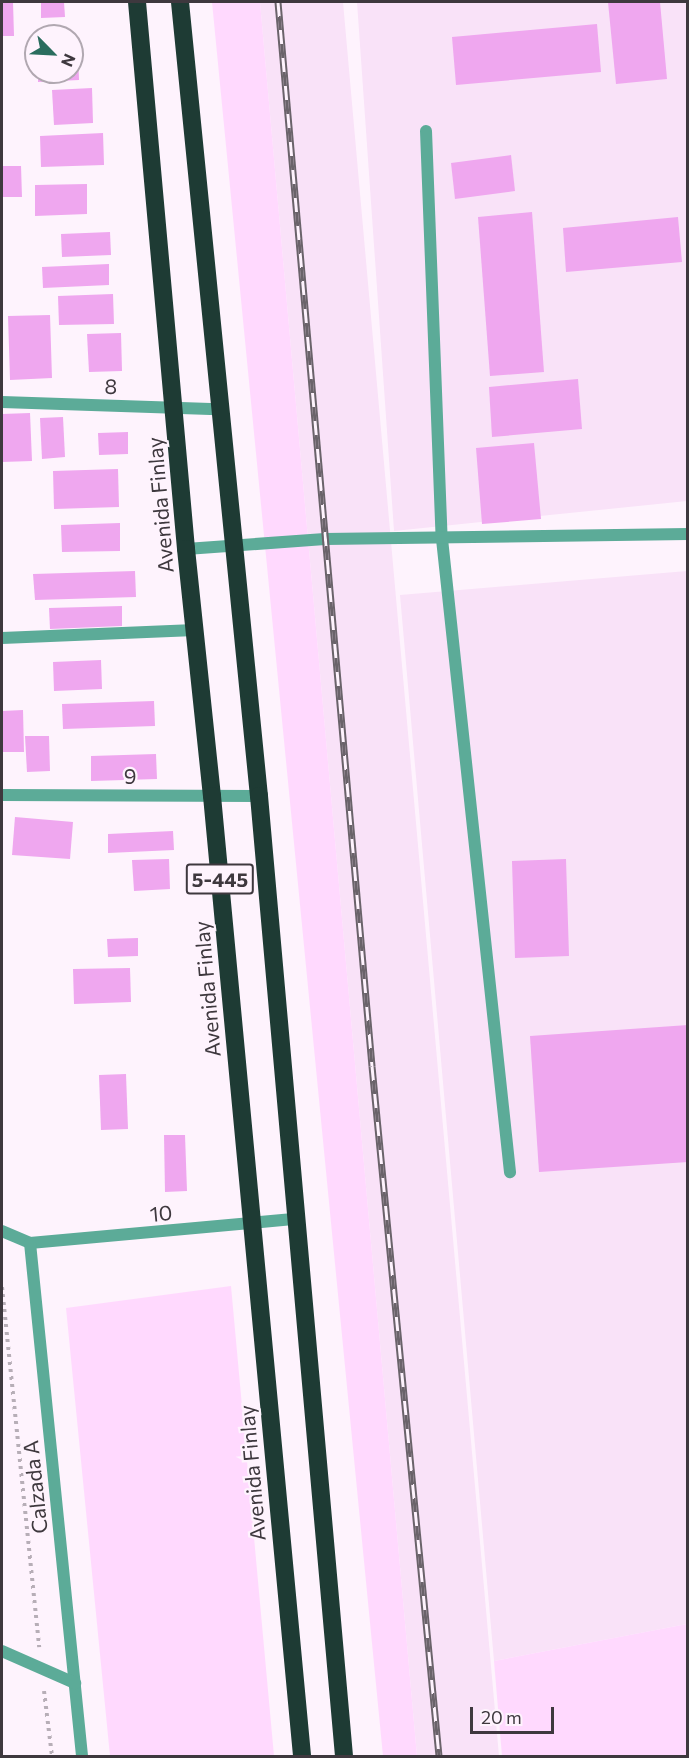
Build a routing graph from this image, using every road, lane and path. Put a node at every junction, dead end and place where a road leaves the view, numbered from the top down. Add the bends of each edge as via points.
1 (137, 2) edge
2 (180, 2) edge
3 (426, 131) dead end
4 (2, 402) edge
5 (173, 408) junction
6 (218, 409) junction
7 (687, 534) edge
8 (442, 539) junction
9 (233, 546) junction
10 (186, 549) junction
11 (195, 630) junction
12 (2, 638) edge
13 (2, 795) edge
14 (212, 796) junction
15 (259, 796) junction
16 (510, 1172) dead end
17 (296, 1219) junction
18 (251, 1225) junction
19 (2, 1231) edge
20 (30, 1243) junction
21 (2, 1287) edge
22 (2, 1651) edge
23 (42, 1669) junction
24 (75, 1683) junction
25 (52, 1756) edge
26 (82, 1756) edge
27 (302, 1756) edge
28 (344, 1756) edge

1 - 5 highway, Avenida Finlay / 5-445
2 - 6 highway, 5-445
3 - 8 street
4 - 5 street, 8
5 - 6 street, 8
5 - 10 highway, Avenida Finlay / 5-445
6 - 9 highway, 5-445
7 - 8 street
8 - 9 street via 325,539
8 - 16 street
9 - 10 street
9 - 15 highway, 5-445
10 - 11 highway, Avenida Finlay / 5-445
11 - 12 street
11 - 14 highway, Avenida Finlay / 5-445
13 - 14 street, 9
14 - 15 street, 9
14 - 18 highway, Avenida Finlay / 5-445
15 - 17 highway, 5-445
17 - 18 street, 10
17 - 28 highway, 5-445
18 - 20 street, 10
18 - 27 highway, Avenida Finlay / 5-445
19 - 20 street
20 - 24 street, Calzada A
21 - 23 path
22 - 23 street
23 - 24 street
23 - 25 path
24 - 26 street, Calzada A

